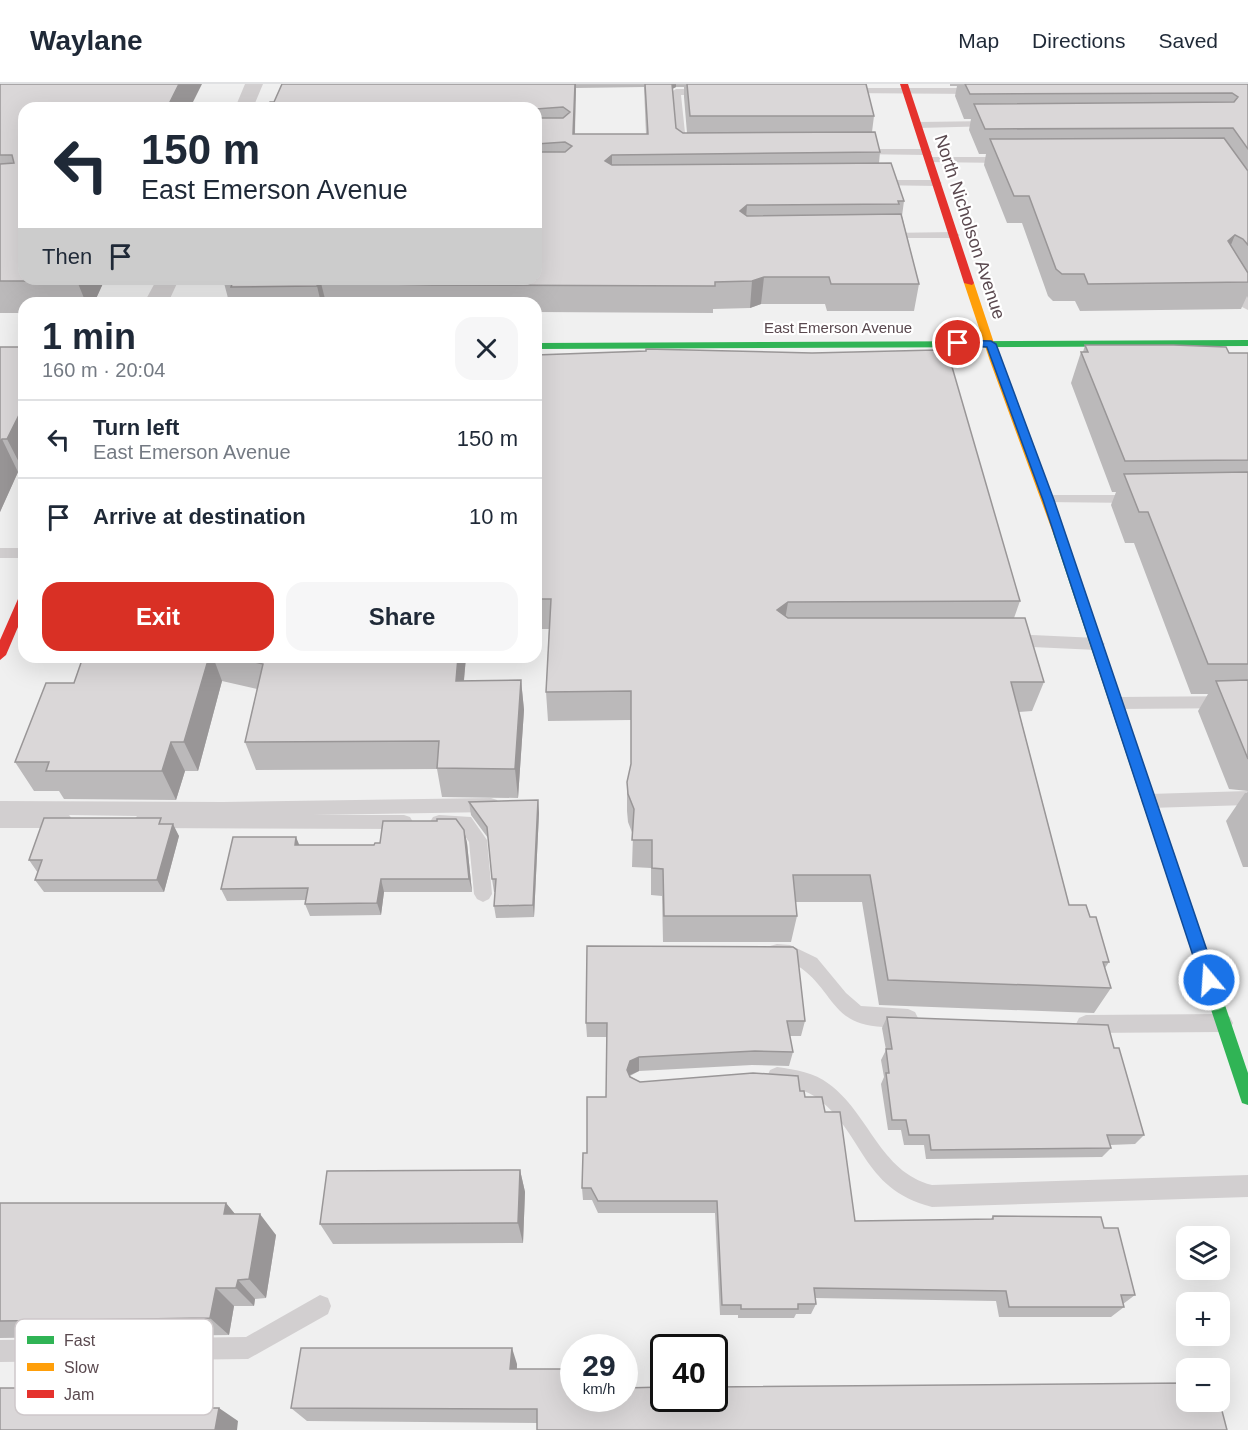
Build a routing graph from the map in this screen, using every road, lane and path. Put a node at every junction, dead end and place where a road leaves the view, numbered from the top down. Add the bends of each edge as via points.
1 (254, 84) edge
2 (905, 88) edge
3 (989, 91) edge
4 (723, 92) edge
5 (840, 92) edge
6 (246, 102) edge
7 (1007, 124) edge
8 (918, 125) junction
9 (694, 153) edge
10 (847, 153) edge
11 (928, 156) junction
12 (1019, 160) edge
13 (862, 183) edge
14 (937, 183) junction
15 (955, 235) junction
16 (872, 236) edge
17 (1225, 267) edge
18 (1248, 307) edge
19 (1248, 343) edge
20 (991, 344) junction
21 (542, 346) edge
22 (1155, 498) edge
23 (1048, 500) junction
24 (0, 553) edge
25 (18, 553) edge
26 (17, 629) edge
27 (995, 639) edge
28 (1097, 644) junction
29 (0, 655) edge
30 (1248, 702) edge
31 (1116, 703) junction
32 (1248, 798) edge
33 (1149, 801) junction
34 (512, 805) edge
35 (0, 808) edge
36 (0, 821) edge
37 (483, 894) dead end
38 (759, 952) edge
39 (921, 1019) edge
40 (1223, 1023) junction
41 (1071, 1024) edge
42 (753, 1078) edge
43 (1248, 1096) edge
44 (1248, 1186) edge
45 (320, 1306) dead end
46 (213, 1349) edge
47 (0, 1352) edge
48 (15, 1352) edge

1 - 6 street
2 - 3 lane
2 - 5 lane
2 - 8 street, North Nicholson Avenue
4 - 9 lane via 676,92 682,153
7 - 8 lane
8 - 11 street, North Nicholson Avenue
10 - 11 lane
11 - 12 lane
11 - 14 street, North Nicholson Avenue
13 - 14 lane
14 - 15 street, North Nicholson Avenue
15 - 16 lane
15 - 20 street, North Nicholson Avenue
17 - 18 lane
19 - 20 street, East Emerson Avenue
20 - 21 street, East Emerson Avenue
20 - 23 street, North Nicholson Avenue
22 - 23 lane
23 - 28 street, North Nicholson Avenue
24 - 25 lane
26 - 29 street
27 - 28 lane
28 - 31 street, North Nicholson Avenue
30 - 31 lane
31 - 33 street, North Nicholson Avenue
32 - 33 lane
33 - 40 street, North Nicholson Avenue
34 - 35 lane
36 - 37 lane via 465,822 478,840
38 - 39 lane via 792,952 811,963 848,1009 866,1016
40 - 41 lane
40 - 43 street, North Nicholson Avenue
42 - 44 lane via 788,1076 813,1083 832,1098 889,1172 909,1189 932,1196
45 - 46 lane via 248,1348
47 - 48 lane

